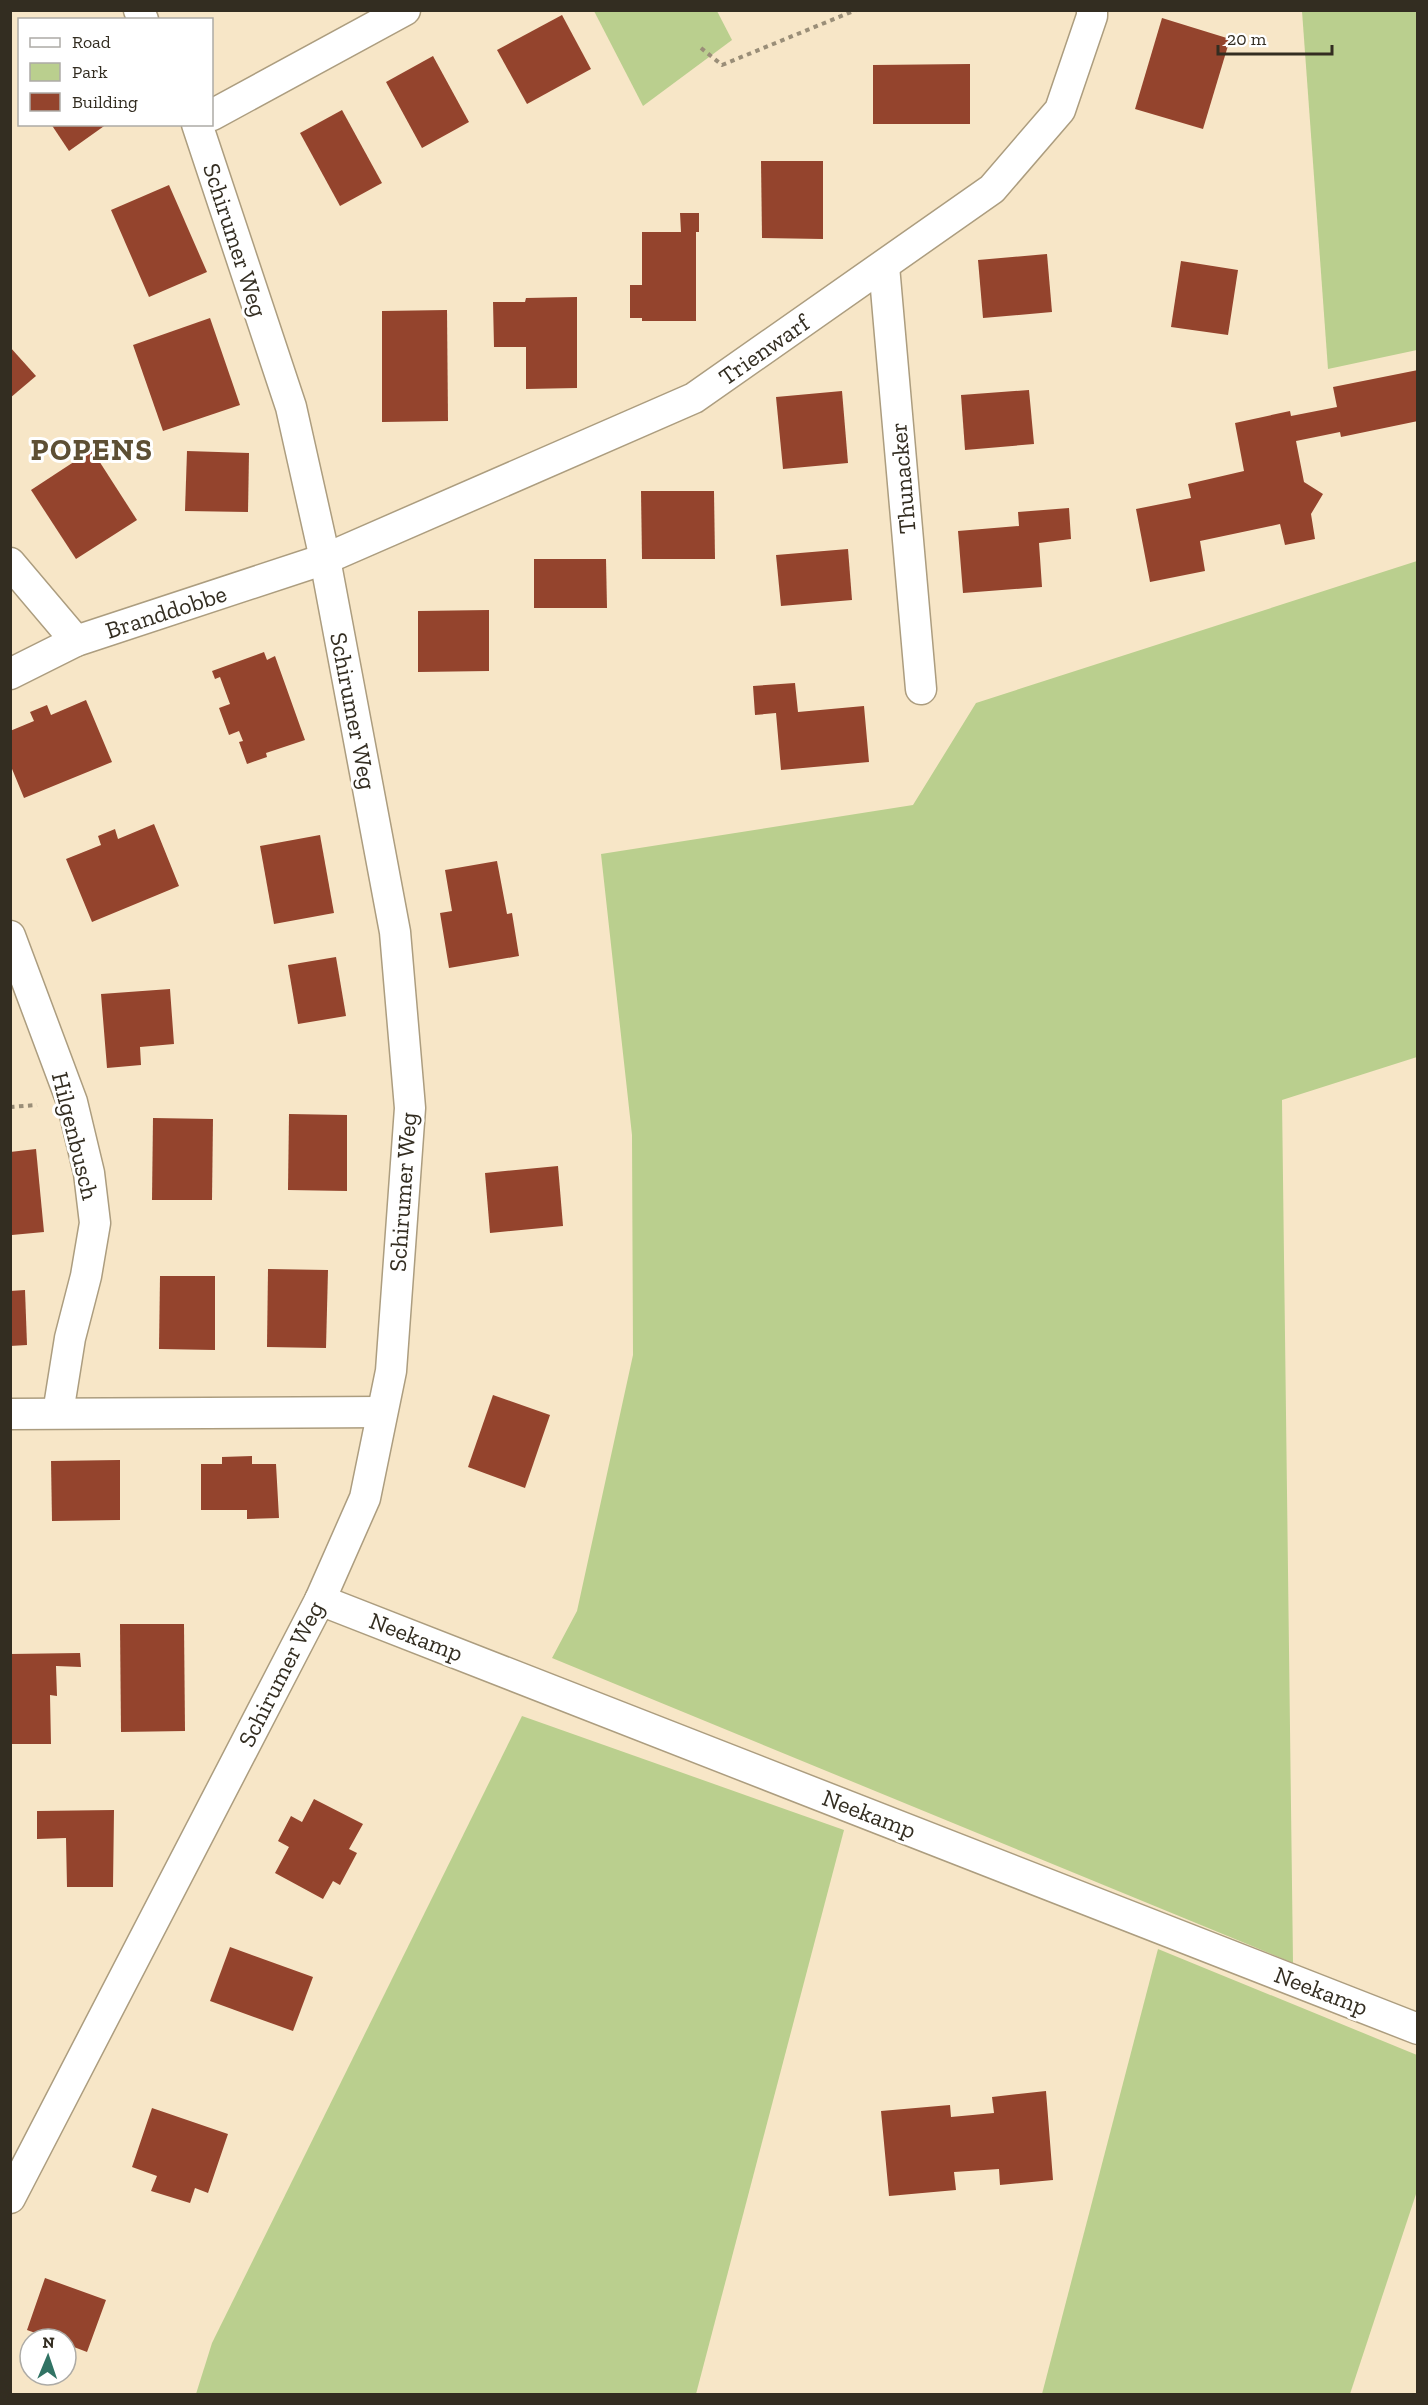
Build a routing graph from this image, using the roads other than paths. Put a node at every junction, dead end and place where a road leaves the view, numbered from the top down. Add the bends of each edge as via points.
1 (405, 10) edge
2 (1092, 10) edge
3 (213, 114) edge
4 (198, 126) edge
5 (884, 266) junction
6 (325, 559) junction
7 (10, 563) edge
8 (76, 641) junction
9 (10, 674) edge
10 (921, 689) dead end
11 (10, 936) edge
12 (382, 1412) junction
13 (58, 1413) junction
14 (10, 1414) edge
15 (320, 1600) junction
16 (1418, 2029) edge
17 (10, 2198) edge

1 - 3 street
2 - 5 street, Trienwarf via 1060,110 992,189
4 - 6 street, Schirumer Weg via 291,407
5 - 6 street, Trienwarf via 694,398
5 - 10 street, Thunacker
6 - 8 street, Branddobbe
6 - 12 street, Schirumer Weg via 394,932 410,1108 391,1371
7 - 8 street
8 - 9 street, Branddobbe
11 - 13 street, Hilgenbusch via 72,1102 89,1173 95,1223
12 - 13 street
12 - 15 street, Schirumer Weg via 365,1498
13 - 14 street
15 - 16 street, Neekamp
15 - 17 street, Schirumer Weg

